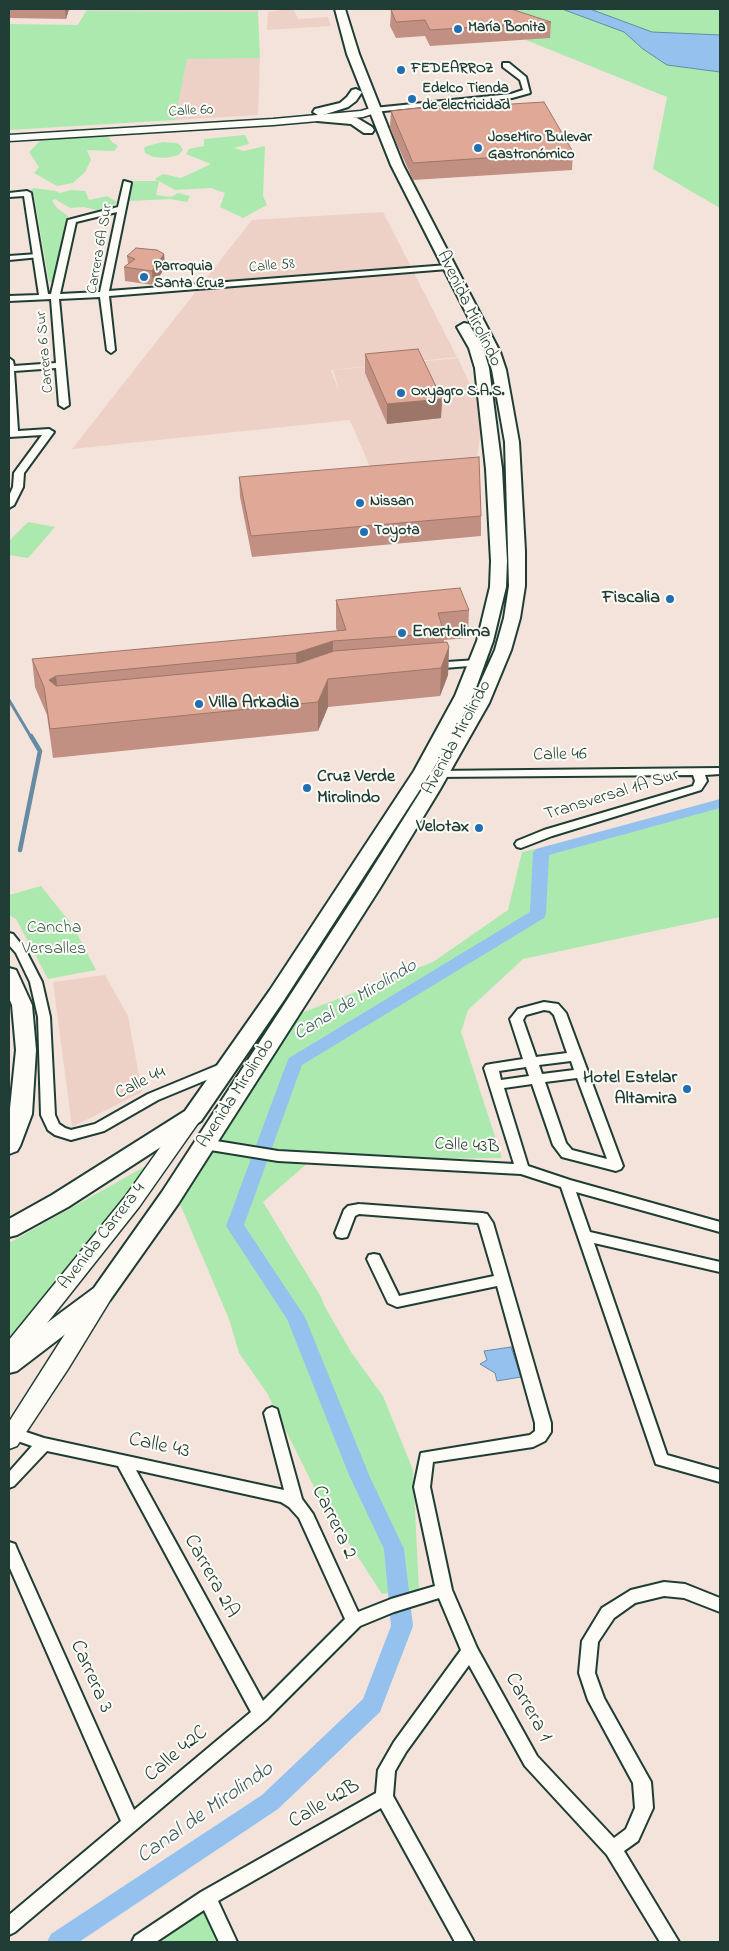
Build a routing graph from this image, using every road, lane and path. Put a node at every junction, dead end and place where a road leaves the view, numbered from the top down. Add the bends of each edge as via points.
1 (340, 9) edge
2 (331, 20) dead end
3 (506, 65) dead end
4 (356, 92) junction
5 (366, 111) junction
6 (320, 115) junction
7 (368, 130) junction
8 (9, 132) edge
9 (9, 138) edge
10 (375, 147) dead end
11 (126, 182) dead end
12 (394, 189) dead end
13 (9, 195) edge
14 (121, 209) junction
15 (38, 256) junction
16 (9, 258) edge
17 (441, 268) junction
18 (104, 294) junction
19 (55, 296) junction
20 (44, 297) junction
21 (9, 299) edge
22 (111, 350) dead end
23 (9, 361) edge
24 (61, 365) junction
25 (9, 369) edge
26 (64, 405) dead end
27 (11, 434) edge
28 (9, 505) edge
29 (477, 662) junction
30 (419, 667) edge
31 (720, 771) edge
32 (698, 772) junction
33 (431, 773) junction
34 (521, 844) dead end
35 (9, 937) edge
36 (9, 975) edge
37 (575, 1056) junction
38 (531, 1062) junction
39 (228, 1066) junction
40 (582, 1073) junction
41 (537, 1079) junction
42 (496, 1085) junction
43 (193, 1116) junction
44 (204, 1144) junction
45 (9, 1146) edge
46 (522, 1168) junction
47 (567, 1184) junction
48 (720, 1227) edge
49 (9, 1228) edge
50 (342, 1233) dead end
51 (585, 1236) junction
52 (374, 1259) dead end
53 (720, 1267) edge
54 (502, 1280) junction
55 (102, 1294) junction
56 (9, 1355) edge
57 (9, 1364) edge
58 (272, 1413) dead end
59 (12, 1437) edge
60 (44, 1444) junction
61 (123, 1460) junction
62 (720, 1476) edge
63 (9, 1482) edge
64 (295, 1502) junction
65 (9, 1549) edge
66 (444, 1590) junction
67 (720, 1605) edge
68 (362, 1618) junction
69 (470, 1651) junction
70 (260, 1714) junction
71 (384, 1797) junction
72 (131, 1823) junction
73 (613, 1849) junction
74 (207, 1898) junction
75 (9, 1926) edge
76 (141, 1942) edge
77 (228, 1942) edge
78 (465, 1942) edge
79 (670, 1942) edge

1 - 5 main road, Avenida Mirolindo
2 - 4 main road, Avenida Mirolindo
3 - 5 street, Calle 60 via 524,79 527,91 512,96
4 - 5 main road, Avenida Mirolindo
4 - 6 main road via 344,105
5 - 6 main road, Calle 60
5 - 7 main road, Avenida Mirolindo
5 - 17 main road, Avenida Mirolindo via 396,165
6 - 7 main road via 353,121
6 - 8 main road, Calle 60
6 - 9 main road, Calle 60
7 - 10 main road, Avenida Mirolindo
11 - 14 street, Carrera 6A Sur
12 - 17 main road, Avenida Mirolindo
13 - 15 street, Carrera 6 Sur via 27,193
14 - 18 street, Carrera 6A Sur
14 - 19 street, Carrera 6 Sur via 72,220
15 - 16 street
15 - 20 street, Carrera 6 Sur
17 - 18 street, Calle 58
17 - 29 main road, Avenida Mirolindo via 482,368 494,464 499,538 498,587
17 - 33 main road, Avenida Mirolindo via 493,352 499,370 512,442 517,586 503,650 480,703
18 - 19 street, Calle 58
18 - 22 street, Carrera 6A Sur
19 - 20 street, Calle 58
19 - 24 street, Carrera 6 Sur
20 - 21 street, Calle 58
23 - 25 street
24 - 25 street
24 - 26 street, Carrera 6 Sur
25 - 27 street
27 - 28 street via 49,432 19,473 18,487
29 - 30 street
29 - 33 main road, Avenida Mirolindo
31 - 32 street, Calle 46
32 - 33 street, Calle 46
32 - 34 street, Transversal 1A Sur via 701,781 697,788
33 - 39 main road, Avenida Mirolindo
33 - 44 main road, Avenida Mirolindo via 438,793 417,822 408,827
35 - 39 street, Calle 44 via 21,952 36,982 44,1017 48,1115 53,1127 60,1132 71,1135 99,1128 153,1097
36 - 45 main road via 22,1005 26,1050 21,1114
37 - 38 street
37 - 38 street via 560,1013 554,1007 544,1006 522,1012 516,1019
37 - 40 street
38 - 41 street
38 - 42 street via 491,1068
39 - 43 main road, Avenida Mirolindo
40 - 41 street
40 - 41 street via 616,1166 573,1156 562,1150
41 - 42 street
42 - 46 street
43 - 49 main road, Avenida Mirolindo via 60,1201
43 - 56 main road, Avenida Carrera 4 via 132,1202
44 - 46 street, Calle 43B via 278,1156
44 - 55 main road, Avenida Mirolindo
46 - 47 street, Calle 43B
47 - 48 street, Calle 43B
47 - 51 street
50 - 54 street via 349,1214 360,1209 482,1218
51 - 53 street
51 - 62 street via 661,1460
52 - 54 street via 397,1302
54 - 66 street, Carrera 1 via 544,1423 543,1432 533,1441 426,1457 422,1487
55 - 57 main road, Avenida Mirolindo
55 - 59 main road, Avenida Carrera 4
58 - 64 street, Carrera 2
59 - 60 street, Calle 43
60 - 61 street, Calle 43
60 - 63 street
61 - 64 street, Calle 43 via 284,1496
61 - 70 street, Carrera 2A
64 - 68 street, Carrera 2 via 305,1514
65 - 72 street, Carrera 3
66 - 68 street
66 - 69 street, Carrera 1
67 - 73 street via 685,1590 664,1589 631,1597 608,1612 590,1641 587,1673 596,1700 642,1782 644,1808 632,1836
68 - 70 street, Calle 42C
69 - 71 street, Calle 42B via 400,1747 387,1770
69 - 73 street, Carrera 1 via 531,1762
70 - 72 street, Calle 42C
71 - 74 street, Calle 42B
71 - 78 street
72 - 75 street, Calle 42C
73 - 79 street, Carrera 1
74 - 76 street, Calle 42B
74 - 77 street

